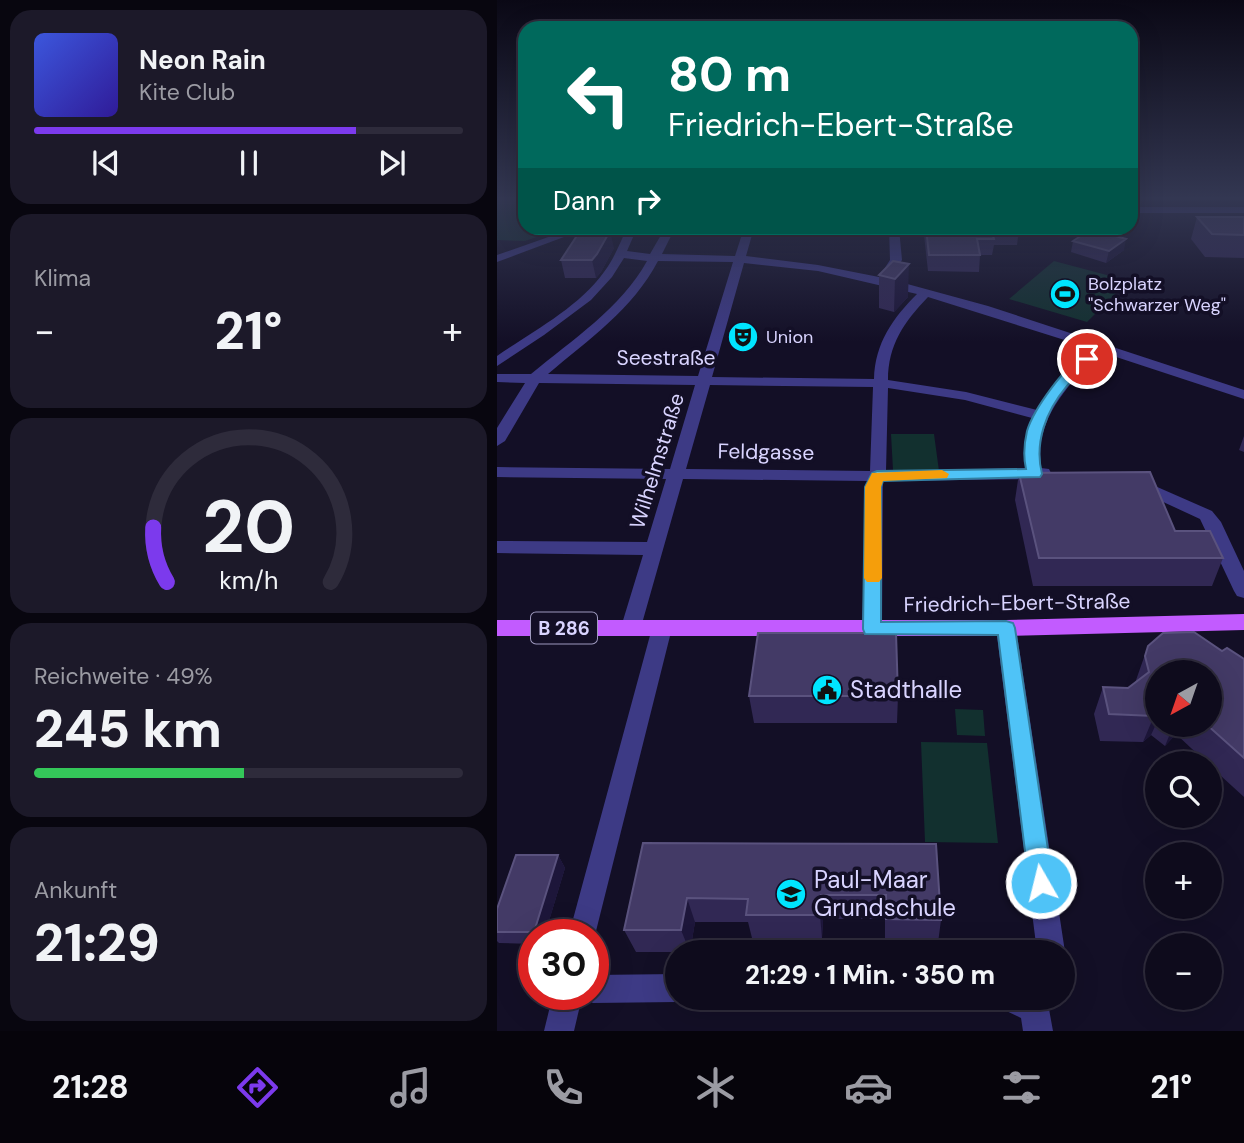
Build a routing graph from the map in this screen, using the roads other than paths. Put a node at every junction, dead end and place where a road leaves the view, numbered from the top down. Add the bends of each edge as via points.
1 (533, 246) edge
2 (626, 246) edge
3 (661, 246) edge
4 (744, 246) edge
5 (895, 246) edge
6 (623, 254) junction
7 (655, 257) junction
8 (497, 259) edge
9 (740, 259) junction
10 (882, 281) junction
11 (927, 292) junction
12 (1100, 346) junction
13 (497, 362) edge
14 (497, 379) edge
15 (534, 379) junction
16 (706, 379) junction
17 (880, 383) junction
18 (1244, 395) edge
19 (1041, 416) junction
20 (497, 441) edge
21 (497, 472) edge
22 (678, 473) junction
23 (1058, 473) edge
24 (1034, 474) junction
25 (877, 476) junction
26 (1121, 476) edge
27 (497, 547) edge
28 (655, 549) junction
29 (1244, 591) edge
30 (1244, 622) edge
31 (631, 627) junction
32 (497, 628) edge
33 (662, 628) junction
34 (1006, 628) junction
35 (872, 629) junction
36 (587, 919) edge
37 (1049, 940) edge
38 (665, 988) edge
39 (609, 989) edge
40 (564, 1010) edge
41 (559, 1031) edge

1 - 8 street
2 - 6 street
3 - 7 street
4 - 9 street, Wilhelmstraße
5 - 10 street via 896,260
6 - 7 street
6 - 13 street via 586,297
7 - 9 street
7 - 15 street via 620,306
9 - 10 street
9 - 16 street, Wilhelmstraße
10 - 11 street
11 - 12 street
11 - 17 street via 906,311 891,334 880,360
12 - 18 street
12 - 19 street via 1060,385
14 - 15 street, Seestraße
15 - 16 street, Seestraße
15 - 20 street
16 - 17 street, Seestraße
16 - 22 street, Wilhelmstraße
17 - 19 street, Seestraße via 966,396
17 - 25 street via 881,467
19 - 24 street via 1031,442
21 - 22 street, Feldgasse
22 - 25 street, Feldgasse
22 - 28 street, Wilhelmstraße
23 - 24 street, Feldgasse
24 - 25 street, Feldgasse
25 - 35 street via 873,487
26 - 29 street via 1206,515
27 - 28 street
28 - 31 street, Wilhelmstraße
30 - 34 main road, Friedrich-Ebert-Straße / B 286
31 - 32 main road, Friedrich-Ebert-Straße / B 286
31 - 33 main road, Friedrich-Ebert-Straße / B 286
33 - 35 main road, Friedrich-Ebert-Straße / B 286
33 - 36 street
34 - 35 main road, Friedrich-Ebert-Straße / B 286
34 - 37 street
38 - 39 street
40 - 41 street

